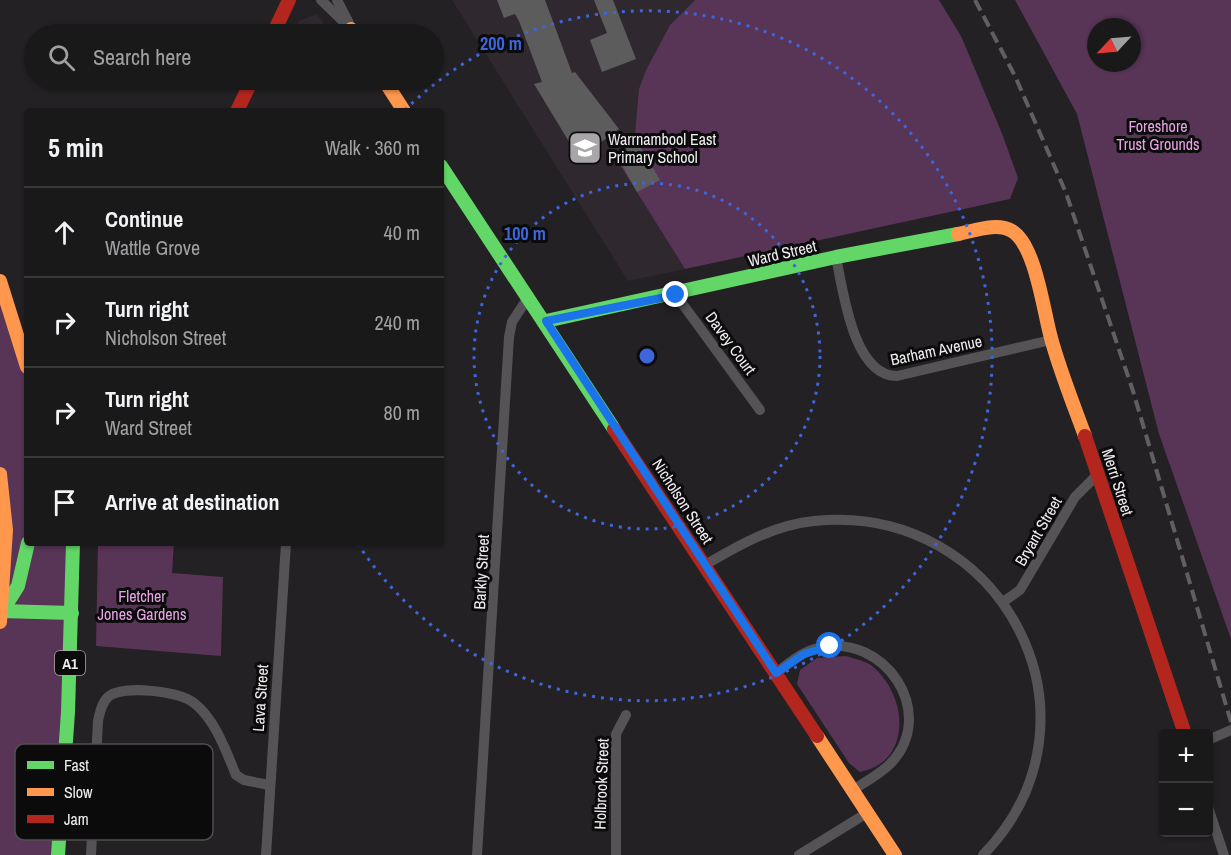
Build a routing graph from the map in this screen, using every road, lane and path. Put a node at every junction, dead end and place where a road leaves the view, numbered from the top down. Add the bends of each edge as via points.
1 (289, 0) edge
2 (321, 0) edge
3 (337, 0) edge
4 (278, 24) edge
5 (345, 24) edge
6 (349, 24) edge
7 (247, 90) edge
8 (390, 90) edge
9 (238, 108) edge
10 (402, 108) edge
11 (444, 170) edge
12 (1021, 240) joint
13 (836, 257) junction
14 (0, 281) edge
15 (676, 295) junction
16 (529, 296) junction
17 (546, 321) junction
18 (1051, 340) junction
19 (24, 357) edge
20 (760, 410) dead end
21 (0, 474) edge
22 (1099, 474) junction
23 (27, 546) edge
24 (73, 546) edge
25 (286, 546) edge
26 (705, 565) junction
27 (1003, 602) junction
28 (0, 611) edge
29 (72, 612) junction
30 (0, 622) edge
31 (776, 673) junction
32 (626, 715) dead end
33 (1183, 729) edge
34 (1231, 730) edge
35 (1213, 738) edge
36 (64, 744) edge
37 (97, 744) edge
38 (269, 785) junction
39 (853, 790) junction
40 (867, 813) junction
41 (1213, 820) edge
42 (59, 840) edge
43 (92, 840) edge
44 (58, 855) edge
45 (91, 855) edge
46 (266, 855) edge
47 (477, 855) edge
48 (616, 855) edge
49 (799, 855) edge
50 (895, 855) edge
51 (983, 855) edge
52 (1224, 855) edge

1 - 4 main road
2 - 5 street
3 - 6 street
7 - 9 main road
8 - 10 main road
11 - 16 main road, Nicholson Street
12 - 13 main road, Ward Street via 1005,226 993,227
12 - 18 main road, Merri Street
13 - 15 main road, Ward Street
13 - 18 street, Barham Avenue via 855,337 886,376
14 - 19 main road
15 - 17 main road, Ward Street
15 - 20 street, Davey Court
16 - 17 main road, Nicholson Street
16 - 47 street, Barkly Street via 512,322 509,337
17 - 26 main road, Nicholson Street
18 - 22 main road, Merri Street
21 - 28 main road via 8,533
22 - 27 street, Bryant Street via 1075,497 1020,590
22 - 33 main road, Merri Street
23 - 28 main road via 18,586
24 - 29 main road, A1
25 - 38 street, Lava Street
26 - 27 street via 746,542 790,525 864,521 904,530 948,550 978,573
26 - 31 main road, Nicholson Street
27 - 51 street via 1032,663 1040,711 1039,737 1021,802
28 - 29 main road
28 - 30 main road
29 - 36 main road, A1
31 - 39 main road, Nicholson Street
31 - 39 street via 810,651 837,645 869,653 896,676 908,714 903,742 890,764
32 - 48 street, Holbrook Street via 616,734
34 - 35 street
37 - 38 street via 100,709 117,692 180,695 195,703 207,717 236,775
38 - 46 street, Lava Street
39 - 40 main road, Nicholson Street
40 - 49 street
40 - 50 main road, Nicholson Street
41 - 52 street
42 - 44 main road, A1
43 - 45 street

